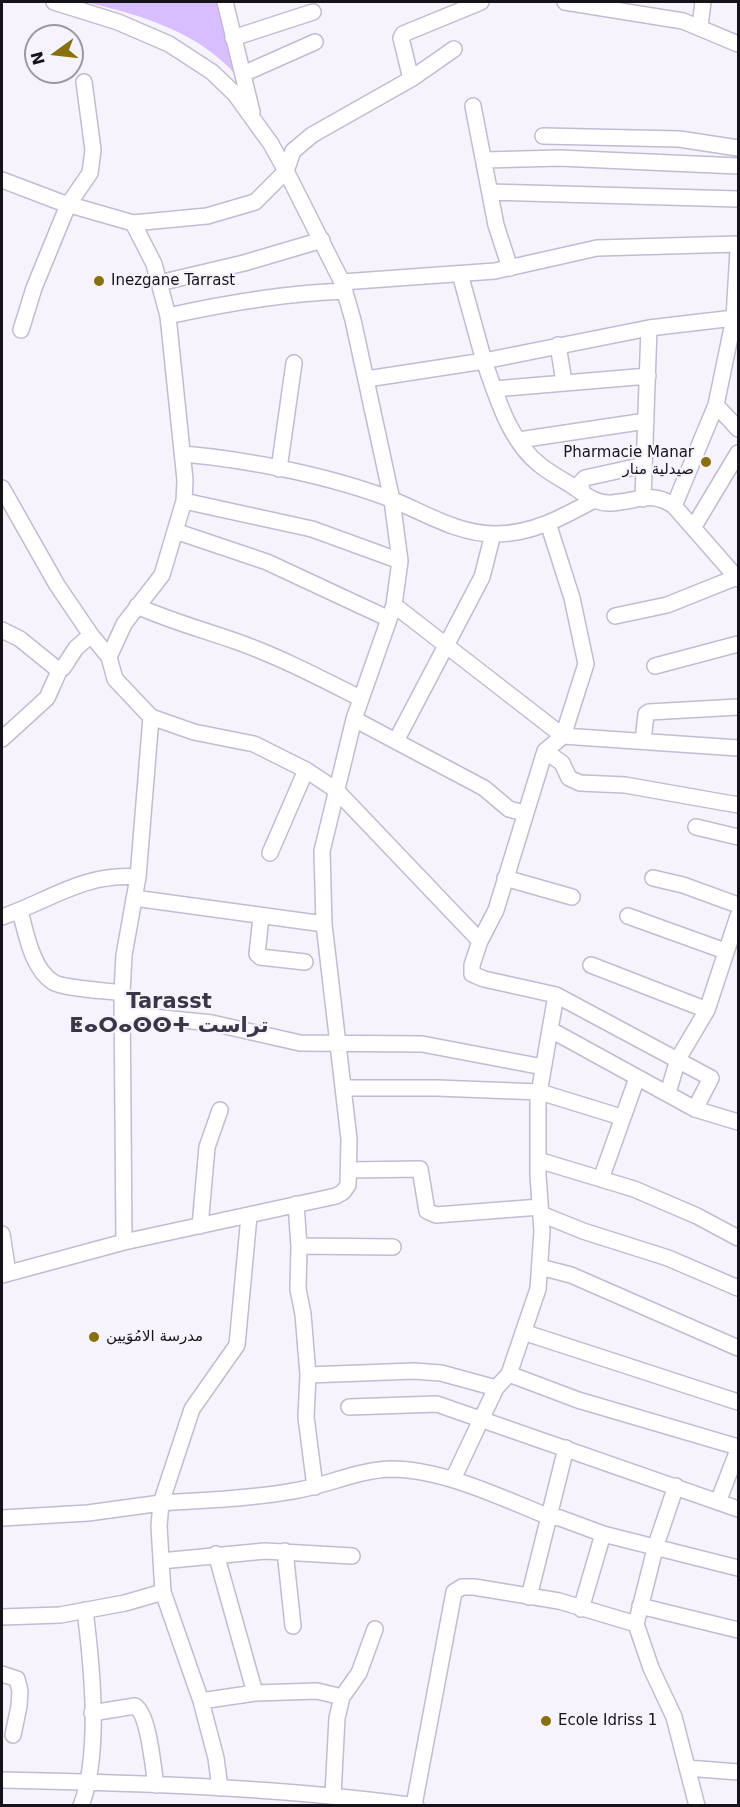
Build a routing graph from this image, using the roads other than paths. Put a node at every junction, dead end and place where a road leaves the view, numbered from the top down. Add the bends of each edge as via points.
1 (54, 2) edge
2 (225, 2) edge
3 (481, 2) edge
4 (565, 2) edge
5 (573, 2) edge
6 (703, 2) edge
7 (313, 12) dead end
8 (700, 26) junction
9 (233, 38) junction
10 (315, 42) dead end
11 (738, 44) edge
12 (454, 49) dead end
13 (243, 74) junction
14 (411, 79) junction
15 (84, 82) dead end
16 (473, 106) dead end
17 (254, 118) junction
18 (543, 136) dead end
19 (738, 148) edge
20 (484, 160) junction
21 (738, 166) edge
22 (286, 171) junction
23 (2, 180) edge
24 (490, 192) junction
25 (738, 199) edge
26 (68, 205) junction
27 (133, 223) junction
28 (322, 240) junction
29 (738, 244) edge
30 (738, 250) edge
31 (510, 268) junction
32 (460, 274) junction
33 (159, 283) junction
34 (343, 286) junction
35 (168, 316) junction
36 (736, 318) edge
37 (649, 328) junction
38 (21, 330) dead end
39 (558, 345) junction
40 (484, 361) junction
41 (294, 363) dead end
42 (648, 376) junction
43 (367, 380) junction
44 (564, 382) junction
45 (494, 389) junction
46 (716, 405) junction
47 (646, 421) junction
48 (738, 429) edge
49 (519, 440) junction
50 (738, 453) edge
51 (184, 454) junction
52 (644, 465) junction
53 (279, 469) junction
54 (2, 488) edge
55 (588, 496) junction
56 (643, 499) junction
57 (392, 500) junction
58 (184, 501) junction
59 (674, 506) junction
60 (548, 523) junction
61 (693, 528) junction
62 (175, 531) junction
63 (494, 534) junction
64 (400, 561) junction
65 (738, 578) edge
66 (137, 606) junction
67 (391, 611) junction
68 (615, 616) dead end
69 (2, 630) edge
70 (91, 635) junction
71 (738, 644) edge
72 (448, 646) junction
73 (110, 657) junction
74 (655, 666) dead end
75 (60, 669) junction
76 (360, 699) junction
77 (738, 707) edge
78 (151, 717) junction
79 (354, 719) junction
80 (563, 736) junction
81 (2, 739) edge
82 (397, 740) junction
83 (643, 741) junction
84 (738, 748) edge
85 (545, 751) junction
86 (306, 770) junction
87 (336, 790) junction
88 (738, 805) edge
89 (524, 813) junction
90 (696, 827) dead end
91 (738, 837) edge
92 (270, 853) dead end
93 (138, 877) junction
94 (505, 878) junction
95 (653, 878) dead end
96 (572, 897) dead end
97 (134, 898) junction
98 (738, 905) edge
99 (20, 911) junction
100 (628, 916) dead end
101 (738, 916) edge
102 (2, 917) edge
103 (261, 917) junction
104 (324, 924) junction
105 (480, 941) junction
106 (725, 951) junction
107 (305, 962) dead end
108 (591, 965) dead end
109 (122, 993) junction
110 (556, 995) junction
111 (707, 1010) junction
112 (122, 1014) junction
113 (551, 1030) junction
114 (339, 1045) junction
115 (678, 1059) junction
116 (543, 1067) junction
117 (637, 1078) junction
118 (343, 1088) junction
119 (540, 1092) junction
120 (668, 1094) junction
121 (695, 1109) junction
122 (220, 1110) dead end
123 (621, 1117) junction
124 (738, 1122) edge
125 (538, 1160) junction
126 (350, 1170) junction
127 (601, 1179) junction
128 (296, 1204) junction
129 (541, 1210) junction
130 (249, 1216) junction
131 (200, 1226) junction
132 (2, 1234) edge
133 (738, 1238) edge
134 (124, 1242) junction
135 (299, 1246) junction
136 (393, 1247) dead end
137 (540, 1268) junction
138 (5, 1274) edge
139 (738, 1288) edge
140 (523, 1332) junction
141 (738, 1348) edge
142 (509, 1374) junction
143 (308, 1375) junction
144 (496, 1388) junction
145 (738, 1402) edge
146 (349, 1407) dead end
147 (480, 1420) junction
148 (566, 1448) junction
149 (738, 1448) edge
150 (453, 1479) junction
151 (676, 1486) junction
152 (315, 1487) junction
153 (718, 1502) junction
154 (161, 1503) junction
155 (738, 1509) edge
156 (547, 1516) junction
157 (2, 1518) edge
158 (603, 1534) junction
159 (656, 1545) junction
160 (285, 1551) junction
161 (216, 1554) junction
162 (352, 1556) dead end
163 (161, 1561) junction
164 (738, 1568) edge
165 (163, 1592) junction
166 (529, 1597) junction
167 (640, 1606) junction
168 (581, 1608) junction
169 (85, 1611) junction
170 (2, 1617) edge
171 (636, 1624) junction
172 (294, 1626) dead end
173 (375, 1629) dead end
174 (738, 1630) edge
175 (2, 1674) edge
176 (255, 1693) junction
177 (342, 1696) junction
178 (201, 1701) junction
179 (92, 1713) junction
180 (13, 1735) dead end
181 (687, 1768) junction
182 (738, 1772) edge
183 (2, 1780) edge
184 (156, 1785) junction
185 (220, 1788) junction
186 (255, 1790) junction
187 (333, 1795) junction
188 (86, 1797) edge
189 (415, 1805) edge
190 (254, 1806) edge
191 (697, 1806) edge

1 - 17 street via 118,22 169,44 212,72
2 - 9 street
3 - 14 street via 403,34
4 - 5 street
5 - 8 street
6 - 8 street
7 - 9 street
8 - 11 street
9 - 13 street
10 - 13 street
12 - 14 street
13 - 17 street
14 - 22 street via 312,135 293,151
15 - 26 street via 93,161 85,183
16 - 20 street
17 - 22 street
18 - 19 street via 679,139
20 - 21 street
20 - 24 street
22 - 27 street via 255,202 243,207 207,216
22 - 28 street
23 - 26 street
24 - 25 street
24 - 31 street
26 - 27 street
26 - 38 street
27 - 33 street
28 - 33 street
28 - 34 street
29 - 31 street via 597,248
30 - 36 street
31 - 32 street
32 - 34 street
32 - 40 street
33 - 35 street
34 - 35 street via 237,300
34 - 43 street
35 - 51 street via 175,405
36 - 37 street
36 - 46 street
37 - 39 street
37 - 42 street
39 - 40 street
39 - 44 street
40 - 43 street
40 - 45 street
41 - 53 street
42 - 44 street
42 - 47 street
43 - 57 street
44 - 45 street
45 - 49 street
46 - 48 street
46 - 59 street
47 - 49 street
47 - 52 street
49 - 55 street via 540,465
50 - 61 street
51 - 53 street via 231,458
51 - 58 street
52 - 55 street via 585,478 582,482
52 - 56 street
53 - 57 street
54 - 70 street via 57,585
55 - 56 street via 607,503
55 - 60 street
56 - 59 street via 663,498
57 - 63 street via 445,524
57 - 64 street
58 - 62 street
58 - 64 street via 312,529
59 - 61 street
60 - 63 street
60 - 80 street via 586,656 585,672
61 - 65 street
62 - 66 street via 162,574
62 - 67 street
63 - 72 street via 482,577
64 - 67 street
65 - 68 street via 667,605
66 - 73 street via 124,624
66 - 76 street via 287,661
67 - 72 street
67 - 76 street
69 - 75 street
70 - 73 street
70 - 75 street
71 - 74 street
72 - 80 street
72 - 82 street
73 - 78 street via 115,679
75 - 81 street via 47,698
76 - 79 street
77 - 83 street via 647,712
78 - 86 street via 194,732 254,744
78 - 93 street
79 - 82 street
79 - 87 street
80 - 83 street
80 - 85 street
82 - 89 street via 484,788 508,809
83 - 84 street
85 - 88 street via 562,763 569,778 580,783 625,785
85 - 89 street
86 - 87 street
86 - 92 street
87 - 104 street via 322,851
87 - 105 street
89 - 94 street
90 - 91 street
93 - 97 street
93 - 99 street via 112,875 83,882
94 - 96 street
94 - 105 street via 496,910
95 - 98 street
97 - 103 street
97 - 109 street
99 - 102 street
99 - 109 street via 33,953 54,983
100 - 106 street
101 - 106 street
103 - 104 street
103 - 107 street via 256,954
104 - 114 street
105 - 110 street via 472,974
106 - 111 street
108 - 111 street
109 - 112 street
110 - 113 street
110 - 115 street
111 - 115 street
112 - 114 street via 212,1023 300,1043
112 - 134 street
113 - 116 street
113 - 117 street
114 - 116 street via 422,1044
114 - 118 street
115 - 120 street
115 - 121 street via 711,1078
116 - 119 street
117 - 120 street
117 - 123 street
118 - 119 street
118 - 126 street
119 - 123 street
119 - 125 street
120 - 121 street
121 - 124 street
122 - 131 street via 207,1147
123 - 127 street
125 - 127 street
125 - 129 street
126 - 128 street via 343,1192
126 - 129 street via 420,1169 427,1210 436,1215
127 - 133 street via 667,1202
128 - 130 street
128 - 135 street
129 - 137 street
129 - 139 street via 583,1231 668,1258
130 - 131 street
130 - 154 street via 237,1345 192,1409
131 - 134 street
132 - 138 street
134 - 138 street
135 - 136 street
135 - 143 street via 298,1289
137 - 140 street
137 - 141 street via 571,1275
140 - 142 street
140 - 145 street
142 - 144 street
142 - 149 street via 578,1400
143 - 144 street via 414,1371 441,1373
143 - 152 street via 306,1417
144 - 147 street
146 - 147 street via 437,1404
147 - 148 street
147 - 150 street
148 - 151 street
148 - 156 street
149 - 153 street
150 - 152 street via 391,1469 355,1474
150 - 156 street
151 - 153 street
151 - 159 street
152 - 154 street
153 - 155 street
154 - 157 street via 88,1513
154 - 163 street
156 - 158 street
156 - 166 street
158 - 159 street
158 - 168 street
159 - 164 street
159 - 167 street
160 - 161 street
160 - 162 street
160 - 172 street
161 - 163 street
161 - 176 street
163 - 165 street
165 - 169 street
165 - 178 street
166 - 168 street
166 - 189 street via 474,1587 454,1592
167 - 171 street
167 - 174 street
168 - 171 street
169 - 170 street
169 - 179 street
171 - 181 street via 674,1717
173 - 177 street via 359,1672
175 - 180 street via 17,1679 20,1691
176 - 177 street via 317,1691
176 - 178 street
177 - 187 street
178 - 185 street
179 - 184 street via 135,1706 140,1709
179 - 188 street
181 - 182 street
181 - 191 street
183 - 188 street
184 - 185 street
184 - 188 street
185 - 186 street
186 - 187 street
186 - 190 street
187 - 189 street

